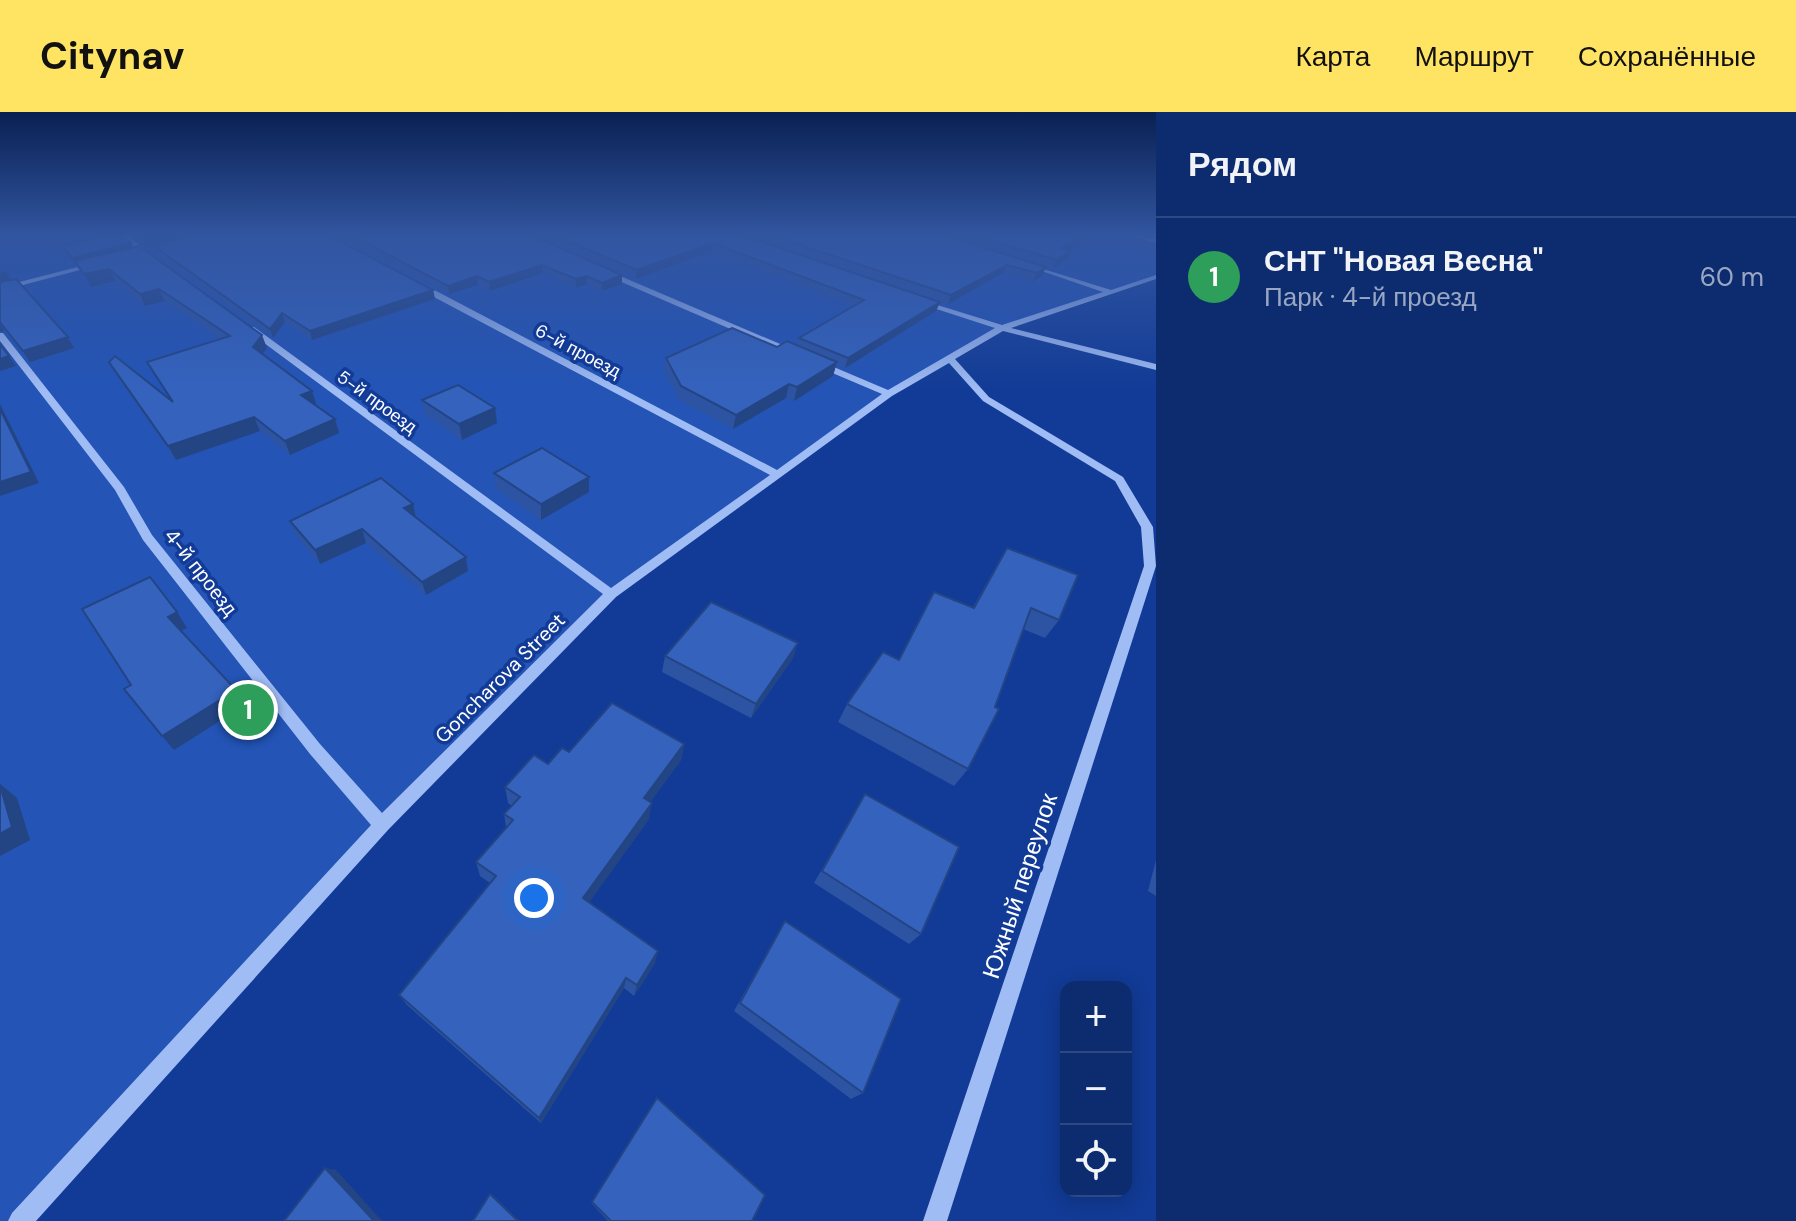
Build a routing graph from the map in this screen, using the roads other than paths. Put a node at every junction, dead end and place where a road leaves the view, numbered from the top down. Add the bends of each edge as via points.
1 (422, 287) edge
2 (639, 287) edge
3 (1095, 287) edge
4 (1123, 287) edge
5 (1108, 291) junction
6 (915, 298) edge
7 (246, 326) edge
8 (1002, 328) junction
9 (0, 335) edge
10 (949, 358) junction
11 (1156, 367) edge
12 (889, 394) junction
13 (775, 473) junction
14 (611, 594) junction
15 (382, 825) junction
16 (20, 1221) edge
17 (935, 1221) edge

1 - 13 street, 6-й проезд
2 - 12 street
3 - 5 street
4 - 5 street, Goncharova Street
5 - 8 street, Goncharova Street
6 - 8 street
7 - 14 street, 5-й проезд
8 - 10 street, Goncharova Street
8 - 11 street
9 - 15 street, 4-й проезд via 111,477 147,537
10 - 12 street, Goncharova Street
10 - 17 street, Южный переулок via 986,399 1119,479 1147,527 1150,566
12 - 13 street, Goncharova Street
13 - 14 street, Goncharova Street
14 - 15 street, Goncharova Street
15 - 16 street, Goncharova Street

